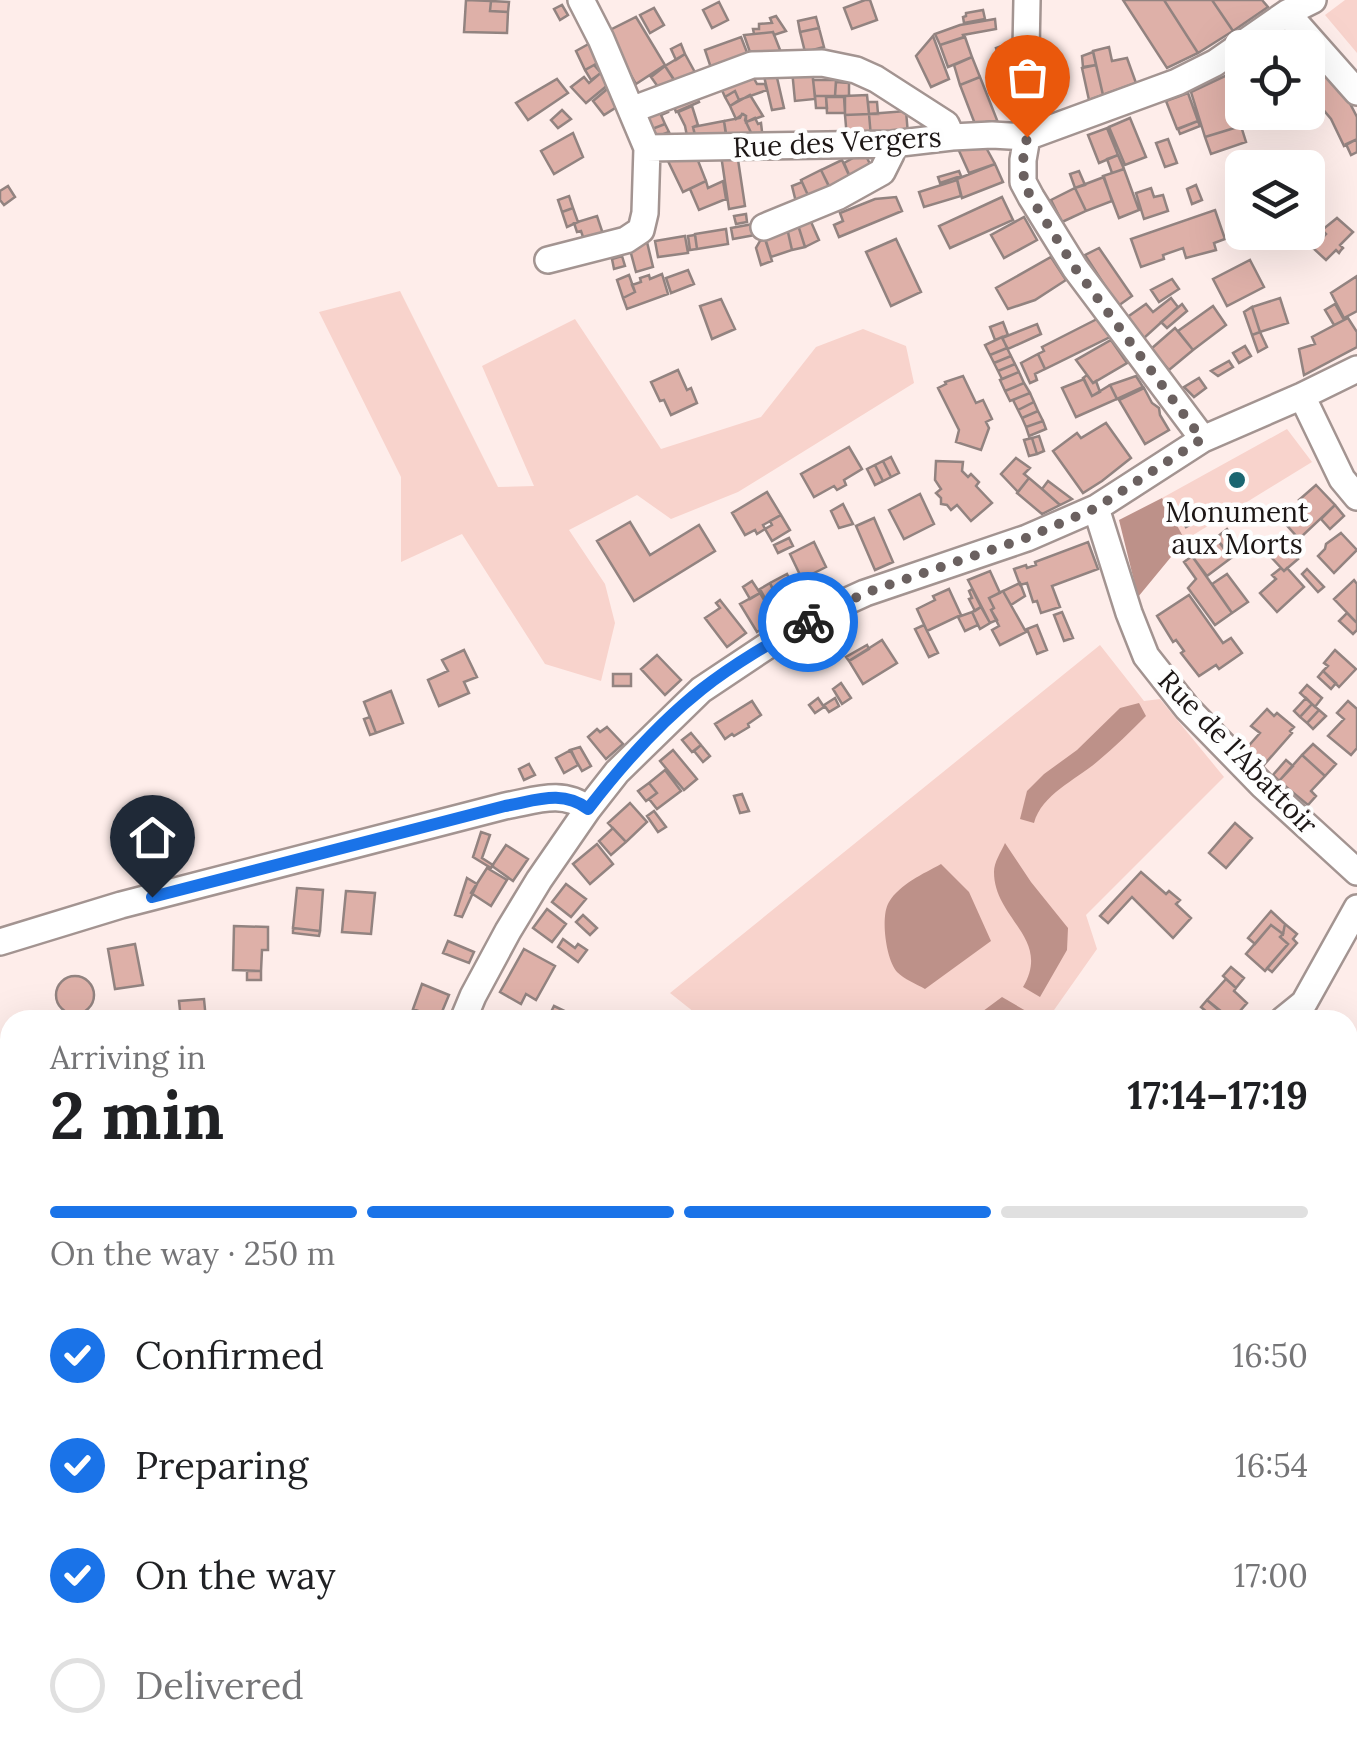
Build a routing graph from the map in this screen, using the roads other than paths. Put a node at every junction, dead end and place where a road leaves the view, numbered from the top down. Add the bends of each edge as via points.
1 (581, 0) edge
2 (1026, 0) edge
3 (1313, 0) edge
4 (1287, 13) junction
5 (1357, 92) edge
6 (632, 110) junction
7 (952, 136) junction
8 (1027, 137) junction
9 (892, 144) junction
10 (647, 148) junction
11 (764, 227) dead end
12 (548, 260) dead end
13 (1357, 369) edge
14 (1302, 396) junction
15 (1202, 439) junction
16 (1357, 496) edge
17 (1096, 508) junction
18 (588, 809) junction
19 (1357, 872) edge
20 (1357, 908) edge
21 (0, 942) edge
22 (467, 1010) edge
23 (1313, 1010) edge

1 - 6 street
2 - 8 street
3 - 4 street
4 - 5 street
4 - 8 street via 1177,82
6 - 7 street via 752,64 822,62 876,79 946,124
6 - 10 street
7 - 8 street, Rue des Vergers
7 - 9 street, Rue des Vergers
8 - 15 street via 1024,182 1031,198
9 - 10 street, Rue des Vergers
9 - 11 street via 882,172
10 - 12 street via 641,230
13 - 14 street
14 - 15 street
14 - 16 street
15 - 17 street
17 - 18 street via 865,593 788,633 700,690
17 - 19 street, Rue de l'Abattoir via 1146,656 1263,786
18 - 21 street via 560,796 505,806
18 - 22 street via 518,914
20 - 23 street

